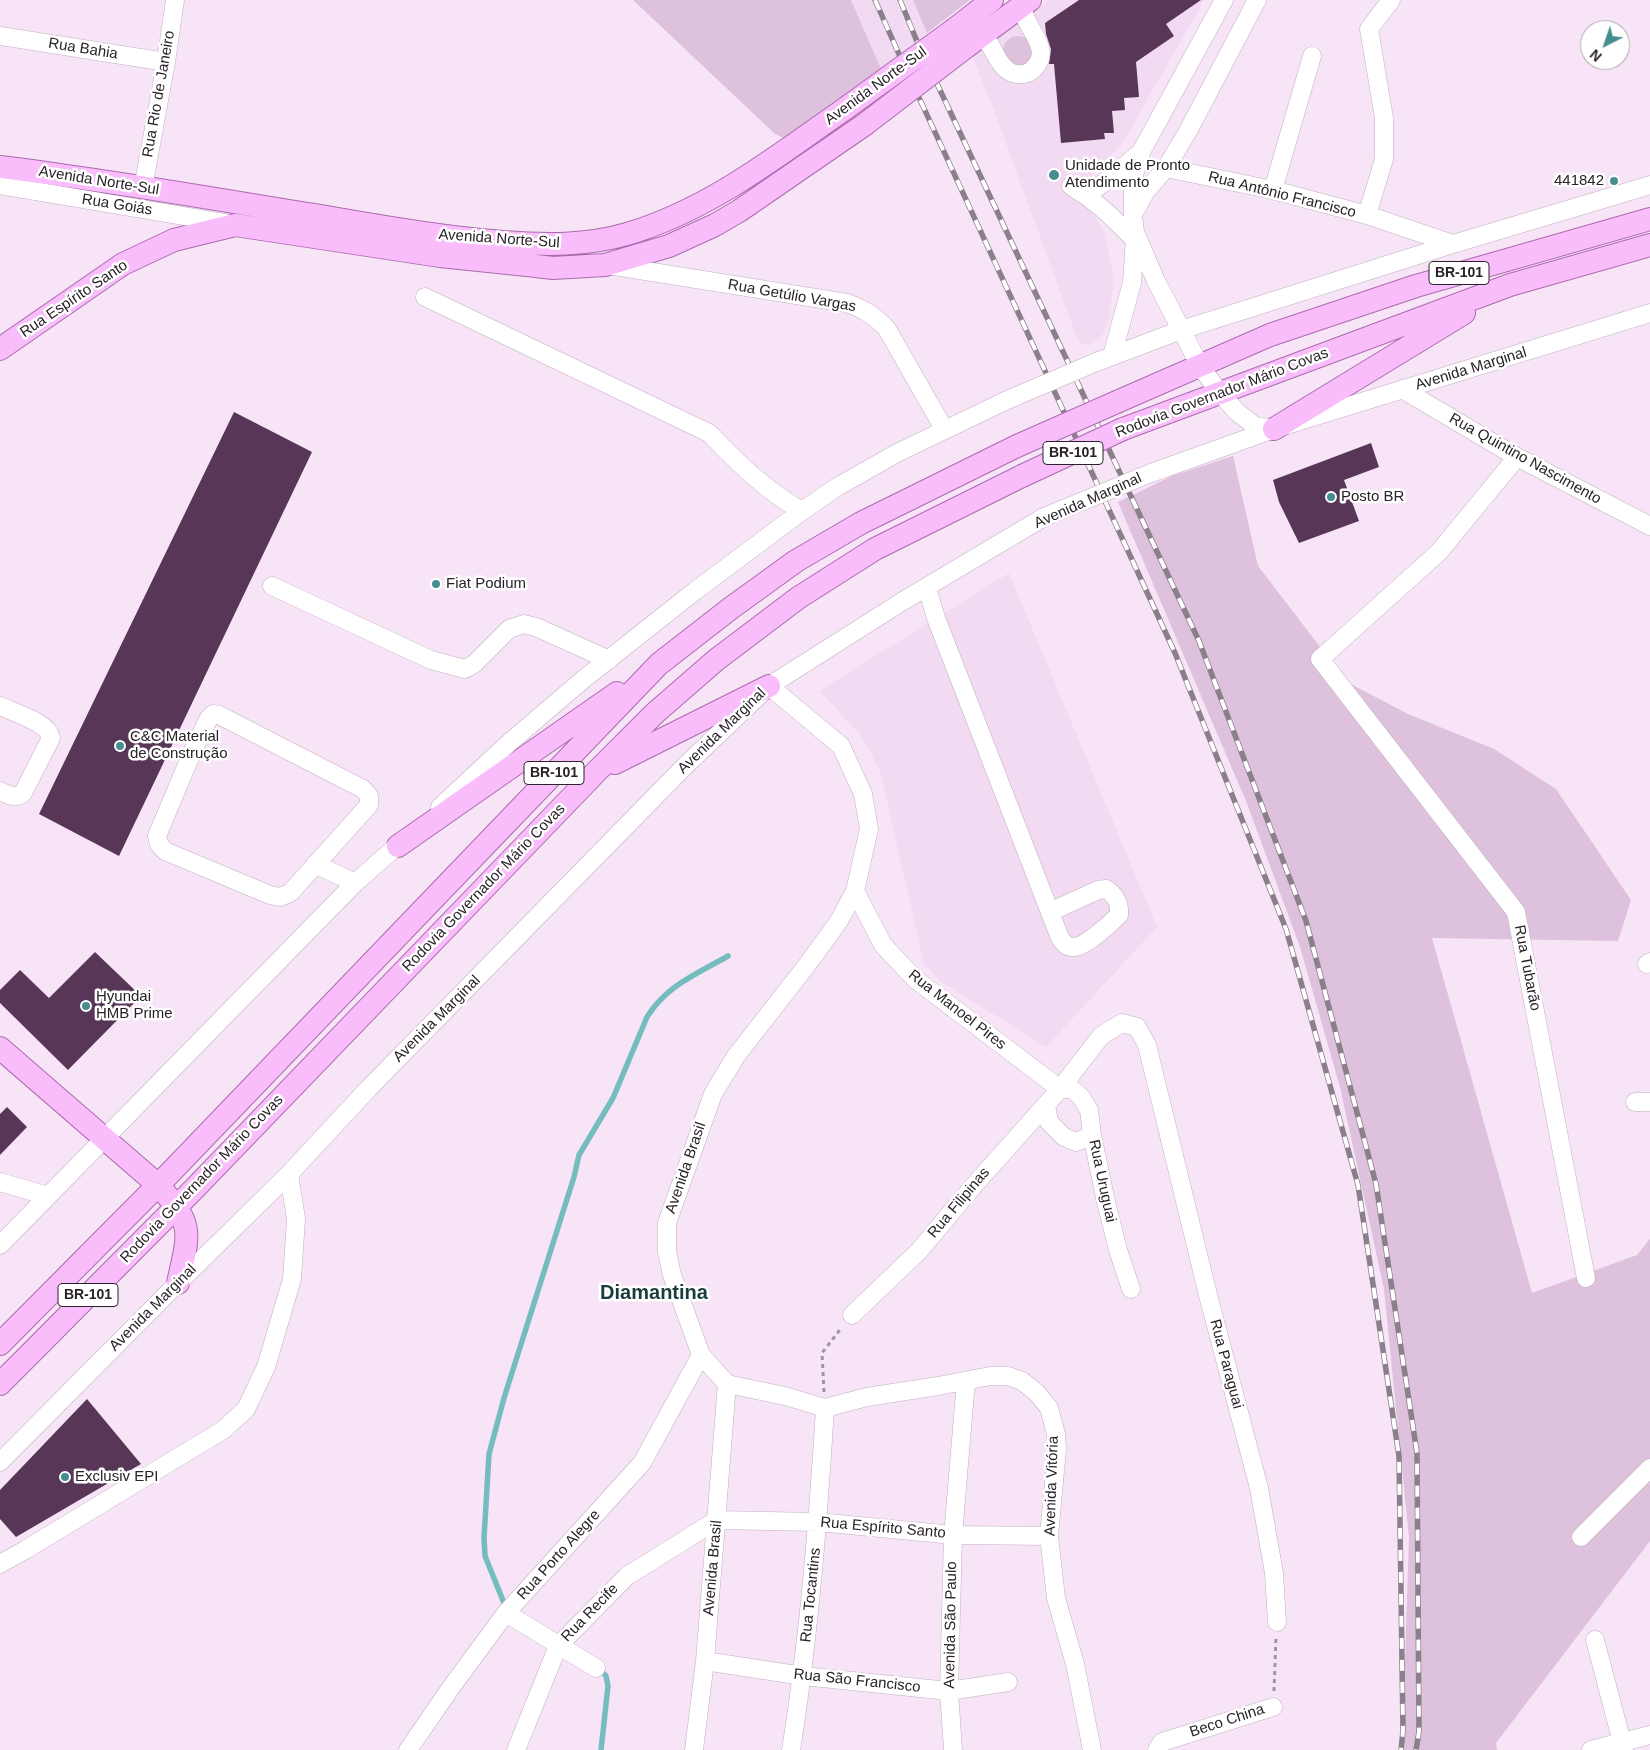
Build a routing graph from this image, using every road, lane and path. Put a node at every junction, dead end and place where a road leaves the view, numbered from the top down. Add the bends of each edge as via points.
1 (175, 0) edge
2 (992, 0) edge
3 (1224, 0) edge
4 (1257, 0) edge
5 (1390, 0) edge
6 (1026, 3) edge
7 (0, 36) edge
8 (967, 37) junction
9 (1312, 56) dead end
10 (166, 62) junction
11 (1140, 152) junction
12 (0, 167) edge
13 (1166, 168) junction
14 (0, 185) edge
15 (1650, 185) edge
16 (143, 188) junction
17 (1273, 190) junction
18 (1367, 215) junction
19 (1650, 219) edge
20 (235, 224) junction
21 (1134, 230) junction
22 (1453, 244) junction
23 (1650, 245) edge
24 (605, 265) junction
25 (1510, 285) junction
26 (425, 297) dead end
27 (1650, 313) edge
28 (1182, 330) junction
29 (0, 349) edge
30 (1112, 356) junction
31 (1200, 366) junction
32 (1402, 389) junction
33 (1220, 393) junction
34 (944, 429) junction
35 (1274, 429) junction
36 (1517, 457) junction
37 (802, 511) junction
38 (1650, 526) edge
39 (272, 586) dead end
40 (927, 588) junction
41 (609, 660) junction
42 (659, 664) junction
43 (769, 686) junction
44 (0, 706) edge
45 (596, 772) junction
46 (0, 791) edge
47 (398, 846) junction
48 (315, 864) junction
49 (354, 883) junction
50 (855, 891) junction
51 (1050, 912) dead end
52 (1137, 1027) joint
53 (0, 1048) edge
54 (1060, 1089) junction
55 (1046, 1105) junction
56 (1092, 1135) junction
57 (105, 1139) junction
58 (289, 1174) junction
59 (0, 1182) edge
60 (158, 1186) junction
61 (48, 1196) junction
62 (177, 1205) junction
63 (0, 1245) edge
64 (1586, 1278) dead end
65 (178, 1283) junction
66 (1131, 1289) dead end
67 (852, 1315) joint
68 (0, 1344) edge
69 (701, 1355) junction
70 (966, 1380) junction
71 (0, 1384) edge
72 (727, 1384) junction
73 (825, 1408) junction
74 (0, 1462) edge
75 (1649, 1472) edge
76 (717, 1520) junction
77 (818, 1522) junction
78 (953, 1534) junction
79 (1049, 1536) junction
80 (1582, 1537) dead end
81 (0, 1564) edge
82 (506, 1613) junction
83 (1277, 1622) joint
84 (1595, 1640) dead end
85 (558, 1646) junction
86 (705, 1661) junction
87 (596, 1668) dead end
88 (803, 1676) junction
89 (1008, 1682) dead end
90 (949, 1691) junction
91 (1273, 1707) joint
92 (1650, 1735) edge
93 (1623, 1746) edge
94 (408, 1750) edge
95 (516, 1750) edge
96 (694, 1750) edge
97 (791, 1750) edge
98 (953, 1750) edge
99 (1092, 1750) edge
100 (1157, 1750) edge
101 (1591, 1750) edge

1 - 10 street, Rua Rio de Janeiro
2 - 8 main road, Avenida Norte-Sul
3 - 11 street
4 - 13 street
5 - 18 street via 1369,29 1384,118 1384,159
6 - 8 main road, Avenida Norte-Sul
6 - 8 street via 1024,16 1041,48 1039,62 1030,72 1008,72 988,41
7 - 10 street, Rua Bahia
8 - 16 main road, Avenida Norte-Sul, bridge via 846,108 701,204 628,234 585,243 537,244 443,236
8 - 24 main road, Avenida Norte-Sul, bridge via 864,125 739,211 670,246
9 - 17 street
10 - 16 street, Rua Rio de Janeiro
11 - 21 street via 1133,178
11 - 21 street via 1095,189 1071,186
12 - 16 main road, Avenida Norte-Sul
13 - 17 street, Rua Antônio Francisco
13 - 21 street via 1146,191
14 - 20 street, Rua Goiás
15 - 22 street
17 - 18 street, Rua Antônio Francisco
18 - 22 street, Rua Antônio Francisco
19 - 31 main road, Rodovia Governador Mário Covas / BR-101 via 1416,286 1270,335
20 - 24 main road, Avenida Norte-Sul via 527,266
20 - 29 main road, Rua Espírito Santo via 174,240 123,264
21 - 28 street
21 - 30 street via 1132,283
22 - 28 street
23 - 25 main road, Rodovia Governador Mário Covas / BR-101
24 - 34 street, Rua Getúlio Vargas via 863,308 887,329
25 - 33 main road, Rodovia Governador Mário Covas / BR-101
25 - 35 main road
26 - 37 street via 709,433 742,466 783,500
27 - 32 street, Avenida Marginal
28 - 30 street
28 - 31 street
30 - 34 street, bridge
31 - 33 street
31 - 42 main road, Rodovia Governador Mário Covas / BR-101, bridge via 1017,446 861,523 796,561
32 - 35 street, Avenida Marginal
32 - 36 street, Rua Quintino Nascimento
33 - 35 street via 1255,426
33 - 45 main road, Rodovia Governador Mário Covas / BR-101, bridge via 1123,429 875,549 798,598 709,666 654,714
34 - 37 street via 845,482
35 - 40 street, Avenida Marginal, bridge via 1044,517
36 - 38 street, Rua Quintino Nascimento
36 - 64 street, Rua Tubarão via 1439,552 1320,659 1516,912
37 - 41 street
39 - 41 street via 430,660 465,669 509,629 524,624
40 - 43 street, Avenida Marginal
40 - 51 street
41 - 47 street via 510,742
42 - 47 main road
42 - 60 main road, Rodovia Governador Mário Covas / BR-101
43 - 45 main road
43 - 50 street, Avenida Brasil via 841,746 863,794 869,829
43 - 58 street, Avenida Marginal via 686,765
44 - 46 street via 44,726 51,738 23,793 13,796
45 - 62 main road, Rodovia Governador Mário Covas / BR-101
47 - 49 street
48 - 48 street via 368,804 369,796 363,789 213,714 166,813 157,836 158,844 165,851 280,897 290,893
48 - 49 street
49 - 57 street
50 - 54 street, Rua Manoel Pires via 883,945 915,979
50 - 69 street, Avenida Brasil via 838,921 736,1056 713,1094 667,1223 667,1252 672,1275
52 - 54 street, Rua Filipinas via 1122,1023 1101,1036
52 - 83 street, Rua Paraguai via 1147,1045 1259,1488 1274,1573
53 - 57 main road
54 - 55 street, Rua Filipinas
54 - 56 street, Rua Uruguai via 1072,1088 1081,1097 1089,1110
55 - 56 street via 1049,1122 1064,1137 1076,1142
55 - 67 street, Rua Filipinas via 919,1251
56 - 66 street, Rua Uruguai via 1118,1250
57 - 60 main road
57 - 61 street
58 - 65 street, Avenida Marginal
58 - 81 street via 296,1219 292,1279 266,1367 246,1408 223,1430
59 - 61 street
60 - 62 main road
60 - 68 main road, Rodovia Governador Mário Covas / BR-101
61 - 63 street
62 - 65 main road via 187,1226 187,1243
62 - 71 main road, Rodovia Governador Mário Covas / BR-101
65 - 74 street, Avenida Marginal
67 - 73 path via 822,1353
69 - 72 street, Avenida Brasil
69 - 82 street, Rua Porto Alegre via 642,1463
70 - 73 street, Avenida Vitória via 867,1397
70 - 78 street, Avenida São Paulo
70 - 79 street, Avenida Vitória via 1008,1376 1022,1381 1049,1408 1057,1449
72 - 73 street
72 - 76 street, Avenida Brasil
73 - 77 street, Rua Tocantins
75 - 80 street
76 - 77 street, Rua Espírito Santo
76 - 85 street, Rua Recife via 627,1576
76 - 86 street, Avenida Brasil
77 - 78 street, Rua Espírito Santo
77 - 88 street, Rua Tocantins
78 - 79 street, Rua Espírito Santo
78 - 90 street, Avenida São Paulo
79 - 99 street, Avenida Vitória via 1056,1598 1075,1664
82 - 85 street
82 - 94 street, Rua Porto Alegre
83 - 91 path
84 - 93 street
85 - 87 street
85 - 95 street, Rua Recife
86 - 88 street, Rua São Francisco
86 - 96 street, Avenida Brasil
88 - 90 street, Rua São Francisco
88 - 97 street, Rua Tocantins
89 - 90 street, Rua São Francisco
90 - 98 street, Avenida São Paulo
91 - 100 street, Beco China via 1162,1742
92 - 93 street
93 - 101 street

